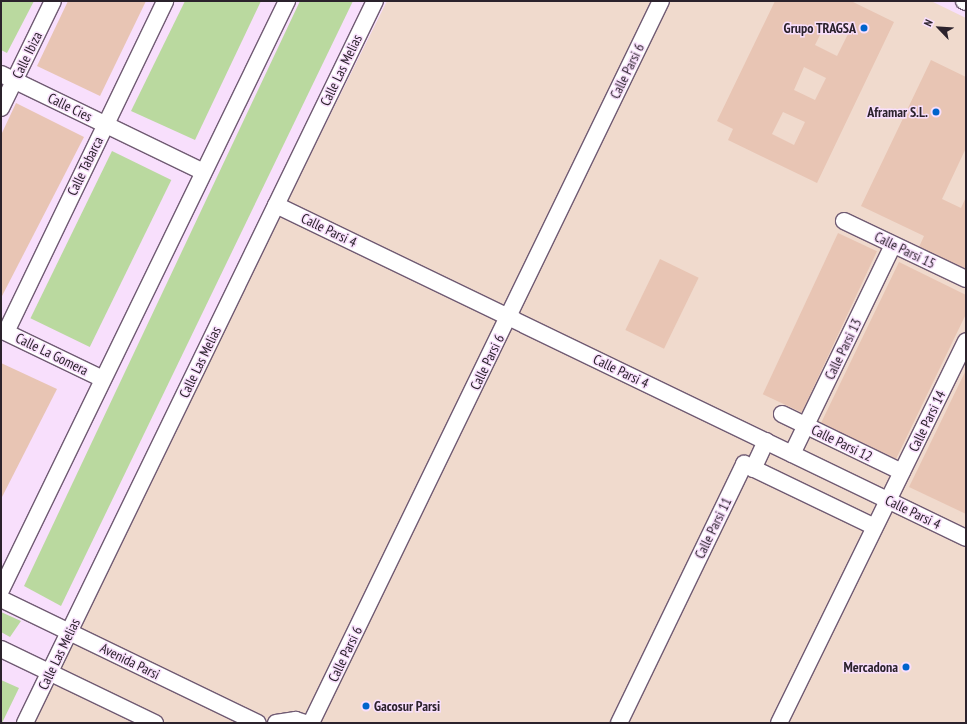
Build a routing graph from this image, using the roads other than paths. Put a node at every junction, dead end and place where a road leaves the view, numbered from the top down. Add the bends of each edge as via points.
1 (53, 1) edge
2 (165, 1) edge
3 (287, 1) edge
4 (375, 1) edge
5 (661, 1) edge
6 (8, 77) edge
7 (1, 108) edge
8 (105, 124) junction
9 (204, 172) junction
10 (276, 204) junction
11 (844, 221) dead end
12 (893, 245) junction
13 (966, 279) edge
14 (509, 317) junction
15 (3, 331) edge
16 (966, 341) edge
17 (103, 379) junction
18 (782, 414) dead end
19 (806, 426) junction
20 (766, 441) junction
21 (792, 454) junction
22 (753, 469) junction
23 (902, 472) junction
24 (888, 500) junction
25 (875, 527) junction
26 (966, 538) edge
27 (1, 590) edge
28 (1, 599) edge
29 (70, 632) junction
30 (1, 649) edge
31 (50, 672) junction
32 (25, 723) edge
33 (155, 723) edge
34 (258, 723) edge
35 (276, 723) edge
36 (304, 723) edge
37 (311, 723) edge
38 (619, 723) edge
39 (779, 723) edge

1 - 6 street, Calle Ibiza
2 - 8 street, Calle Tabarca
3 - 9 street
4 - 10 street, Calle Las Melias
5 - 14 street, Calle Parsi 6
6 - 7 street, Calle Ibiza
6 - 8 street, Calle Cies
8 - 9 street, Calle Cies
8 - 15 street, Calle Tabarca
9 - 17 street
10 - 14 street, Calle Parsi 4
10 - 29 street, Calle Las Melias
11 - 12 street, Calle Parsi 15
12 - 13 street, Calle Parsi 15
12 - 19 street, Calle Parsi 13
14 - 20 street, Calle Parsi 4
14 - 37 street, Calle Parsi 6
15 - 17 street, Calle La Gomera
16 - 23 street, Calle Parsi 14
17 - 27 street
18 - 19 street, Calle Parsi 12
19 - 21 street, Calle Parsi 13
19 - 23 street, Calle Parsi 12
20 - 21 street, Calle Parsi 4
20 - 22 street
21 - 24 street, Calle Parsi 4
22 - 25 street
22 - 38 street, Calle Parsi 11 via 744,464
23 - 24 street, Calle Parsi 14
24 - 25 street
24 - 26 street, Calle Parsi 4
25 - 39 street
28 - 29 street, Avenida Parsi
29 - 31 street, Calle Las Melias
29 - 34 street, Avenida Parsi
30 - 31 street
31 - 32 street, Calle Las Melias
31 - 33 street
35 - 36 street via 296,720

